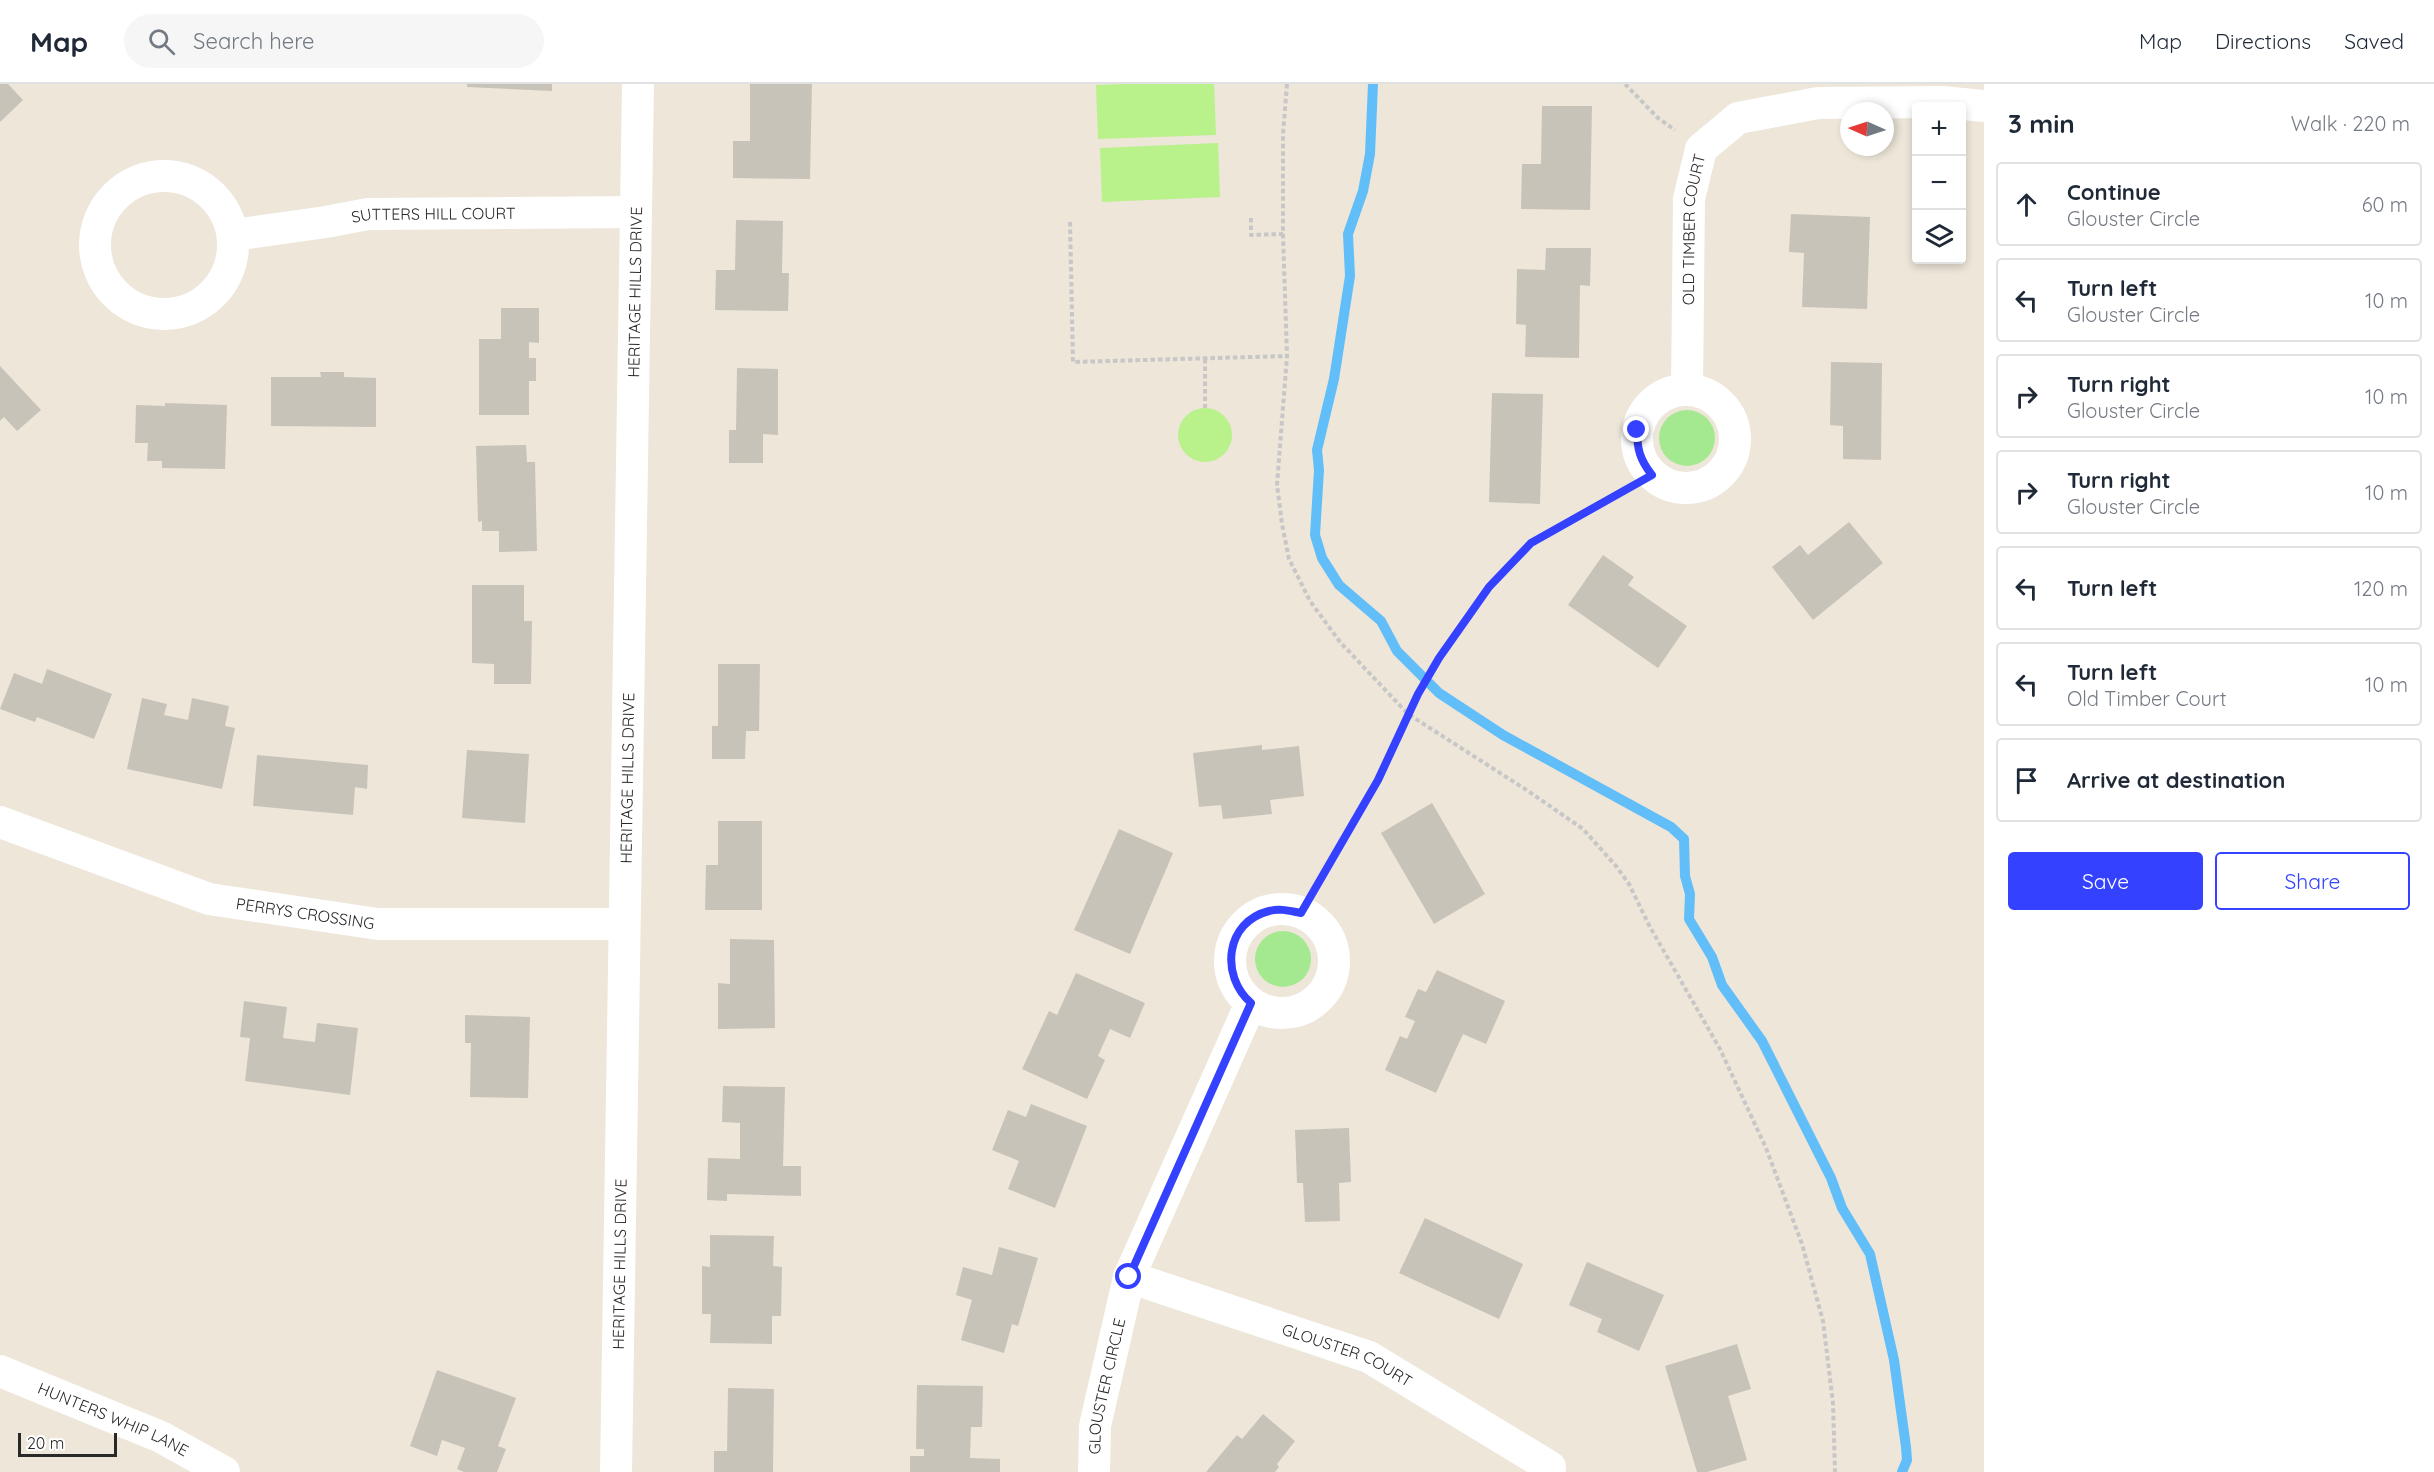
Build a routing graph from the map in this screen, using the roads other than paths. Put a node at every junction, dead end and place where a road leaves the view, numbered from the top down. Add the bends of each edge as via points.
1 (638, 84) edge
2 (1984, 106) edge
3 (636, 212) junction
4 (233, 235) junction
5 (1688, 389) junction
6 (0, 822) edge
7 (624, 924) junction
8 (1251, 1003) junction
9 (1129, 1277) junction
10 (0, 1371) edge
11 (1550, 1467) dead end
12 (224, 1472) edge
13 (616, 1472) edge
14 (1094, 1472) edge

1 - 3 street, HERITAGE HILLS DRIVE
2 - 5 street, OLD TIMBER COURT via 1943,102 1818,103 1738,118 1701,149 1689,199
3 - 4 street, SUTTERS HILL COURT via 368,214
3 - 7 street, HERITAGE HILLS DRIVE
4 - 4 street via 224,208 205,188 180,177 153,176 128,185 107,203 96,228 94,255 104,282 122,302 147,314 174,315 200,305 220,287 231,262
5 - 5 street via 1667,393 1653,401 1637,430 1642,462 1652,475 1681,489 1712,482 1724,471 1736,441 1734,424 1726,410 1714,398
6 - 7 street, PERRYS CROSSING via 208,899 378,924
7 - 13 street, HERITAGE HILLS DRIVE
8 - 8 street via 1272,1012 1289,1013 1307,1008 1320,997 1334,965 1333,949 1316,921 1285,909 1269,911 1254,918 1238,936 1230,961 1233,978
8 - 9 street, GLOUSTER CIRCLE
9 - 11 street, GLOUSTER COURT via 1369,1357
9 - 14 street, GLOUSTER CIRCLE via 1095,1426
10 - 12 street, HUNTERS WHIP LANE via 161,1437

